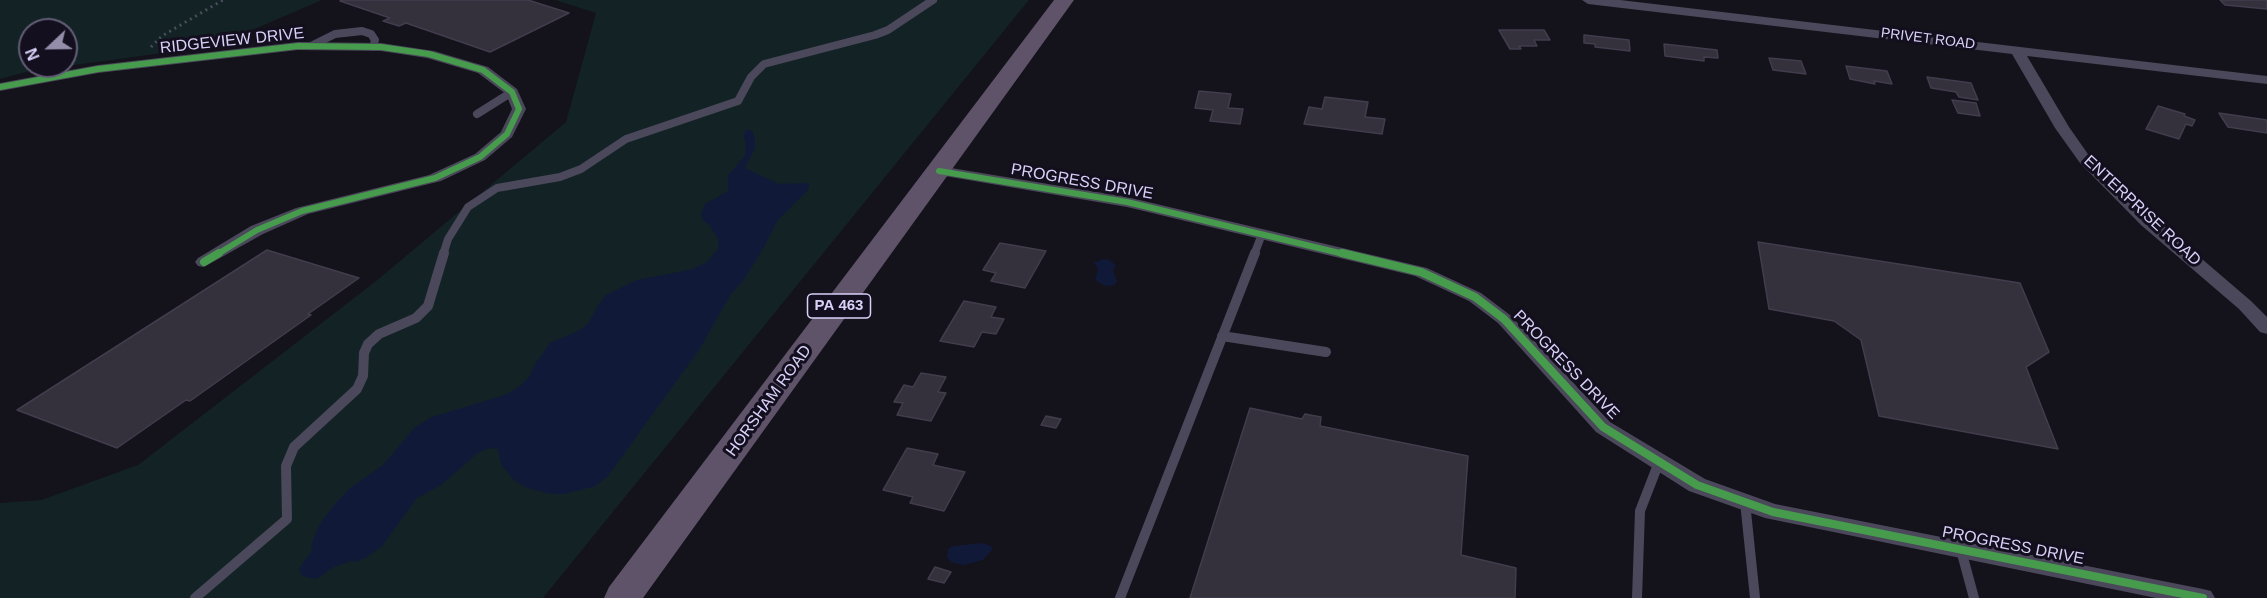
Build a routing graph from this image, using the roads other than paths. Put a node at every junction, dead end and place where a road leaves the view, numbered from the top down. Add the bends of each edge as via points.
1 (933, 0) edge
2 (1064, 0) edge
3 (1588, 0) edge
4 (2016, 49) junction
5 (2267, 80) edge
6 (0, 87) edge
7 (512, 92) junction
8 (477, 114) dead end
9 (939, 171) junction
10 (1262, 234) junction
11 (204, 262) dead end
12 (2267, 328) edge
13 (1222, 336) junction
14 (1326, 352) dead end
15 (1659, 462) junction
16 (1745, 502) junction
17 (1961, 550) junction
18 (195, 598) edge
19 (622, 598) edge
20 (1120, 598) edge
21 (1637, 598) edge
22 (1755, 598) edge
23 (1974, 598) edge
24 (2203, 598) edge

1 - 18 lane via 875,35 764,64 751,77 738,101 626,140 581,169 560,177 497,188 468,207 448,239 428,306 416,318 379,334 368,344 357,389 294,447 286,466 287,519
2 - 9 main road, HORSHAM ROAD / PA 463
3 - 4 street, PRIVET ROAD
4 - 5 street, PRIVET ROAD
4 - 12 street, ENTERPRISE ROAD via 2085,160
6 - 7 street, RIDGEVIEW DRIVE via 98,69 311,46 373,47 429,54 483,70
7 - 8 lane
7 - 11 street via 519,109 507,134 480,157 435,178 302,211 257,230
9 - 10 street, PROGRESS DRIVE via 1127,202
9 - 19 main road, HORSHAM ROAD / PA 463
10 - 13 lane
10 - 15 street, PROGRESS DRIVE via 1421,272 1475,297 1504,319 1603,427
13 - 14 lane
13 - 20 lane
15 - 16 street, PROGRESS DRIVE via 1697,485
15 - 21 lane via 1640,511
16 - 17 street, PROGRESS DRIVE via 1773,512
16 - 22 lane
17 - 23 lane
17 - 24 street, PROGRESS DRIVE

